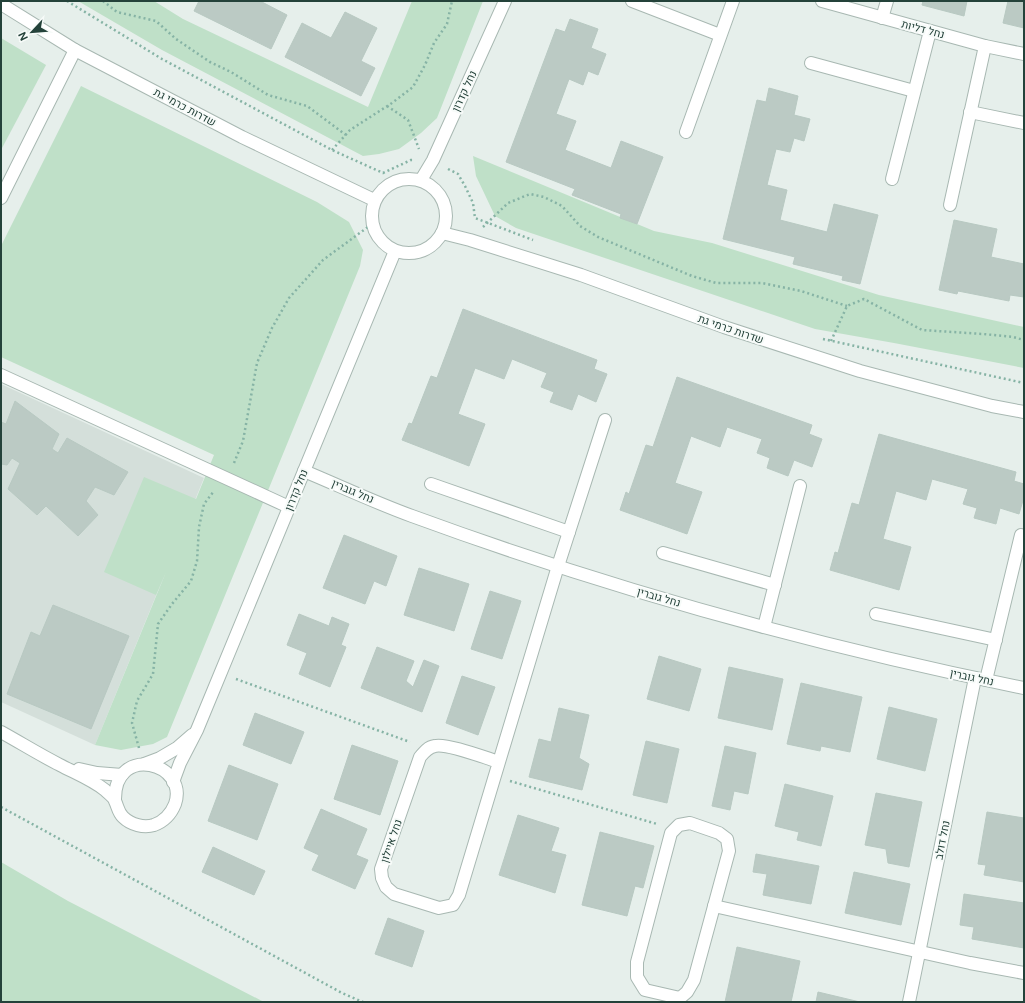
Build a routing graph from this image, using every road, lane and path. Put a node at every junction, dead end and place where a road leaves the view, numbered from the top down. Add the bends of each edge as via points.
1 (67, 1) edge
2 (103, 1) edge
3 (452, 1) edge
4 (505, 1) edge
5 (632, 1) edge
6 (733, 1) edge
7 (822, 1) edge
8 (887, 1) edge
9 (1, 4) edge
10 (882, 18) junction
11 (930, 31) junction
12 (720, 36) junction
13 (985, 46) junction
14 (75, 50) junction
15 (1024, 54) edge
16 (811, 63) dead end
17 (914, 91) junction
18 (387, 106) junction
19 (970, 112) junction
20 (1024, 123) edge
21 (686, 132) dead end
22 (346, 135) junction
23 (420, 152) dead end
24 (892, 179) dead end
25 (421, 180) junction
26 (1, 198) edge
27 (374, 200) junction
28 (950, 205) dead end
29 (488, 222) junction
30 (442, 233) junction
31 (470, 240) junction
32 (539, 242) dead end
33 (395, 251) junction
34 (847, 306) junction
35 (821, 339) dead end
36 (1024, 340) edge
37 (831, 341) junction
38 (823, 359) junction
39 (1, 375) edge
40 (1024, 383) edge
41 (1024, 412) edge
42 (605, 420) dead end
43 (304, 471) junction
44 (431, 484) dead end
45 (800, 486) dead end
46 (289, 507) junction
47 (569, 532) junction
48 (1021, 535) dead end
49 (663, 553) dead end
50 (558, 566) junction
51 (775, 585) junction
52 (876, 614) dead end
53 (764, 627) junction
54 (996, 640) junction
55 (220, 673) junction
56 (980, 679) junction
57 (1024, 688) edge
58 (197, 730) junction
59 (1, 732) edge
60 (427, 748) junction
61 (499, 762) junction
62 (59, 764) junction
63 (144, 764) junction
64 (122, 775) junction
65 (495, 777) junction
66 (173, 782) junction
67 (115, 799) junction
68 (1, 807) edge
69 (675, 829) junction
70 (714, 906) junction
71 (920, 951) junction
72 (1024, 973) edge
73 (364, 1002) edge
74 (909, 1002) edge

1 - 22 path via 162,59 332,150
2 - 22 path via 117,12 156,21 176,39 210,62 268,95 307,106
3 - 18 path via 447,24 434,43 413,87
4 - 25 street, נחל קדרון via 433,160
5 - 12 street
6 - 12 street
7 - 10 street, נחל דליות
8 - 10 street
9 - 14 street, שדרות כרמי גת
10 - 11 street, נחל דליות
11 - 13 street, נחל דליות
11 - 17 street
12 - 21 street
13 - 15 street, נחל דליות
13 - 19 street
14 - 26 street
14 - 27 street, שדרות כרמי גת via 242,137
16 - 17 street
17 - 24 street
18 - 22 path
18 - 23 path via 408,120
19 - 20 street
19 - 28 street
25 - 27 street via 410,178 394,181
25 - 30 street via 431,185 444,202 446,223
27 - 33 street via 372,224 377,235
29 - 31 path
29 - 32 path
29 - 34 path via 508,203 530,194 544,197 562,206 580,226 598,237 692,276 716,283 762,283 801,291
30 - 31 street, שדרות כרמי גת
30 - 33 street via 436,242 417,253
31 - 38 street, שדרות כרמי גת via 581,275 724,327
33 - 43 street, נחל קדרון
34 - 36 path via 864,299 922,330
34 - 37 path
35 - 37 path
37 - 38 path
37 - 40 path
38 - 41 street, שדרות כרמי גת via 992,406
39 - 46 street
42 - 47 street, נחל איילון
43 - 46 street, נחל קדרון
43 - 50 street, נחל גוברין via 410,515
44 - 47 street
45 - 51 street
46 - 55 street, נחל קדרון
47 - 50 street, נחל איילון
48 - 54 street, נחל דולב
49 - 51 street
50 - 53 street, נחל גוברין
50 - 61 street, נחל איילון
51 - 53 street
52 - 54 street
53 - 56 street, נחל גוברין via 842,648
54 - 56 street, נחל דולב
55 - 58 street, נחל קדרון
55 - 60 path
56 - 57 street, נחל גוברין
56 - 71 street, נחל דולב
58 - 63 street, נחל קדרון via 177,748
58 - 66 street, נחל קדרון
59 - 62 street
60 - 61 street via 436,745 450,747
60 - 65 street, נחל איילון via 420,757 381,869 386,887 394,894 439,908 453,905 459,895
61 - 65 street, נחל איילון
62 - 64 street via 97,773
62 - 67 street via 91,780
63 - 64 street via 135,766
63 - 66 street via 161,769
64 - 67 street via 117,783
65 - 69 path
66 - 67 street via 176,800 173,810 167,818 150,826 140,826 123,817
68 - 73 path
69 - 70 street via 678,825 690,823 719,833 727,839 729,851
69 - 70 street via 671,832 637,962 637,977 645,990 680,998 687,992 694,980
70 - 71 street
71 - 72 street
71 - 74 street, נחל דולב

